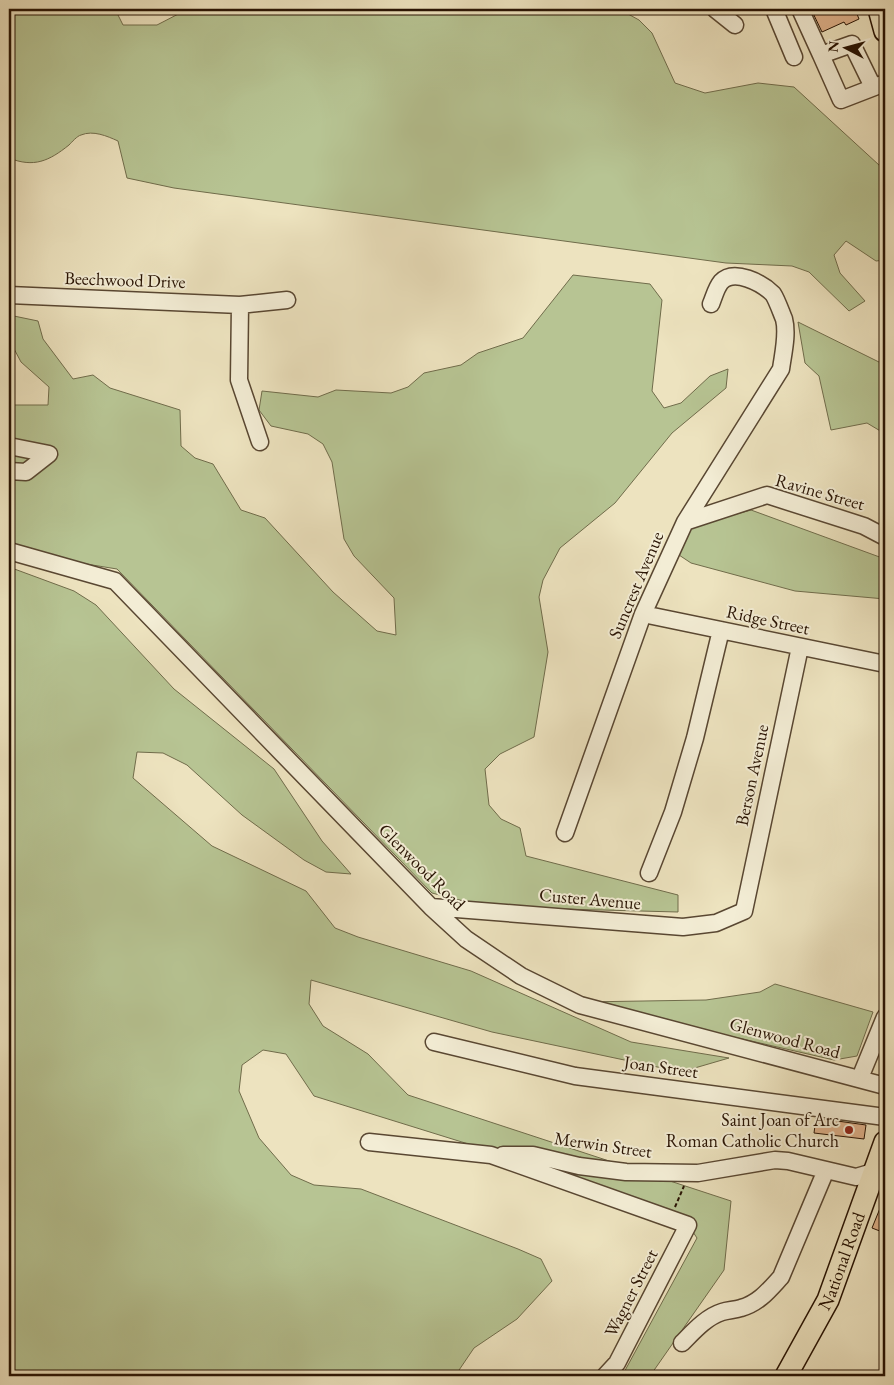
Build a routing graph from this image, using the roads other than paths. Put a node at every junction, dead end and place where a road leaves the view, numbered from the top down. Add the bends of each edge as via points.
1 (715, 9) edge
2 (774, 9) edge
3 (800, 9) edge
4 (735, 25) dead end
5 (821, 55) junction
6 (794, 57) dead end
7 (879, 85) edge
8 (9, 295) edge
9 (287, 300) dead end
10 (711, 304) dead end
11 (240, 305) junction
12 (260, 442) dead end
13 (9, 446) edge
14 (9, 471) edge
15 (685, 522) junction
16 (885, 537) edge
17 (9, 551) edge
18 (643, 614) junction
19 (721, 630) junction
20 (800, 647) junction
21 (885, 664) edge
22 (565, 833) dead end
23 (649, 873) dead end
24 (431, 907) junction
25 (744, 912) joint
26 (885, 1017) edge
27 (434, 1042) dead end
28 (860, 1078) junction
29 (885, 1086) edge
30 (885, 1116) edge
31 (369, 1142) dead end
32 (885, 1142) edge
33 (491, 1154) junction
34 (826, 1170) junction
35 (881, 1170) edge
36 (688, 1225) joint
37 (682, 1343) dead end
38 (605, 1376) edge
39 (787, 1376) edge

1 - 4 street
2 - 6 street
3 - 5 street
5 - 7 street via 852,44
5 - 7 street via 841,100
8 - 11 street, Beechwood Drive
9 - 11 street, Beechwood Drive
10 - 15 street, Suncrest Avenue via 720,283 728,278 748,279 761,285 774,295 784,320 785,344 781,369
11 - 12 street via 239,380
13 - 14 street via 49,454 26,472
15 - 16 street, Ravine Street via 767,495 864,526
15 - 18 street, Suncrest Avenue
17 - 24 street, Glenwood Road via 115,581
18 - 19 street, Ridge Street
18 - 22 street, Suncrest Avenue
19 - 20 street, Ridge Street
19 - 23 street via 695,738 676,802
20 - 21 street, Ridge Street
20 - 25 street, Berson Avenue
24 - 25 street, Custer Avenue via 683,927 716,923
24 - 28 street, Glenwood Road via 466,939 521,976 580,1005
26 - 28 street
27 - 30 street, Joan Street via 575,1076
28 - 29 street, Glenwood Road
31 - 33 street, Merwin Street
32 - 35 main road, National Road
33 - 34 street, Merwin Street via 533,1155 579,1166 626,1172 698,1174 775,1160
33 - 36 street, Merwin Street
34 - 35 street, Merwin Street via 856,1177
34 - 37 street via 781,1277 757,1302 721,1312
35 - 39 main road, National Road via 828,1300
36 - 38 street, Wagner Street via 617,1363

